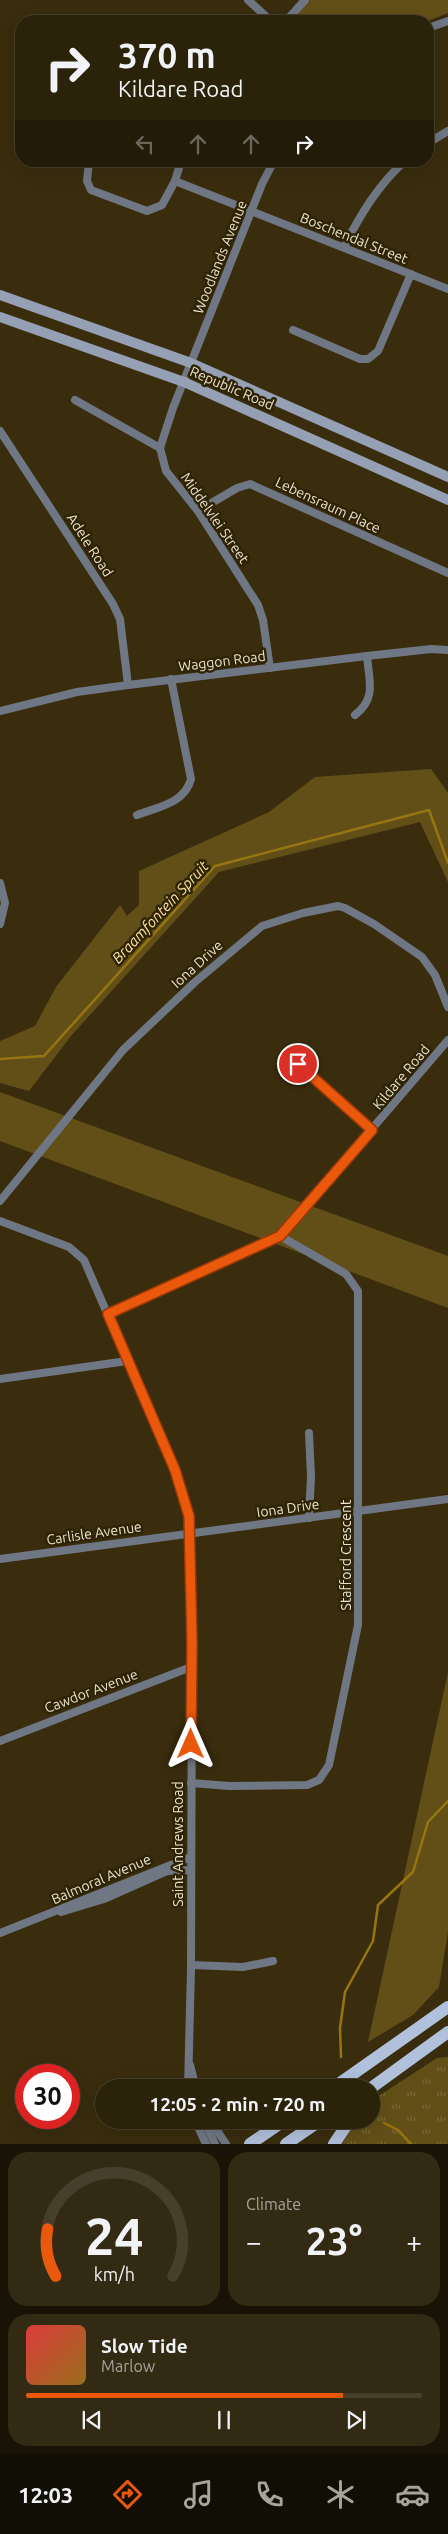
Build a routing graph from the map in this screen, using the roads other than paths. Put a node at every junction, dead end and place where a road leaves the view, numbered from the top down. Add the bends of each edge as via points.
1 (248, 0) edge
2 (305, 0) edge
3 (264, 15) edge
4 (291, 15) edge
5 (448, 20) edge
6 (434, 26) edge
7 (448, 131) edge
8 (434, 139) edge
9 (89, 167) edge
10 (179, 167) edge
11 (271, 167) edge
12 (398, 167) edge
13 (174, 181) junction
14 (252, 211) junction
15 (344, 247) junction
16 (411, 274) junction
17 (448, 288) edge
18 (0, 295) edge
19 (0, 317) edge
20 (293, 330) dead end
21 (191, 363) junction
22 (184, 382) junction
23 (75, 400) dead end
24 (0, 431) edge
25 (160, 448) junction
26 (448, 477) edge
27 (448, 500) edge
28 (198, 511) junction
29 (448, 574) edge
30 (448, 650) edge
31 (367, 656) junction
32 (270, 668) junction
33 (171, 679) junction
34 (128, 685) junction
35 (0, 711) edge
36 (355, 715) dead end
37 (138, 814) dead end
38 (0, 883) edge
39 (0, 924) edge
40 (448, 1007) edge
41 (448, 1040) edge
42 (298, 1064) dead end
43 (372, 1130) junction
44 (0, 1202) edge
45 (0, 1221) edge
46 (280, 1236) junction
47 (108, 1314) junction
48 (127, 1361) junction
49 (0, 1379) edge
50 (309, 1433) dead end
51 (448, 1499) edge
52 (358, 1512) junction
53 (308, 1518) junction
54 (191, 1533) junction
55 (0, 1559) edge
56 (191, 1667) junction
57 (0, 1741) edge
58 (190, 1784) junction
59 (191, 1857) junction
60 (190, 1870) junction
61 (117, 1884) junction
62 (120, 1893) junction
63 (49, 1914) junction
64 (0, 1933) edge
65 (273, 1961) dead end
66 (191, 1965) junction
67 (448, 2007) edge
68 (448, 2032) edge
69 (190, 2063) junction
70 (189, 2079) edge
71 (194, 2079) edge
72 (346, 2079) edge
73 (380, 2084) edge
74 (200, 2129) edge
75 (208, 2129) edge
76 (216, 2129) edge
77 (272, 2129) edge
78 (308, 2129) edge
79 (344, 2129) edge
80 (206, 2144) edge
81 (215, 2144) edge
82 (226, 2144) edge
83 (250, 2144) edge
84 (286, 2144) edge
85 (334, 2144) edge

1 - 3 street
2 - 4 street
5 - 6 street
7 - 8 street
9 - 13 street via 87,181 90,190 147,210 162,205
10 - 13 street
11 - 14 street, Woodlands Avenue
12 - 15 street via 358,217
13 - 14 street, Boschendal Street
14 - 15 street, Boschendal Street
14 - 21 street, Woodlands Avenue
15 - 16 street, Boschendal Street
16 - 17 street, Boschendal Street
16 - 20 street via 378,350 368,359 360,359
18 - 21 main road, Republic Road
19 - 22 main road, Republic Road
21 - 22 street, Woodlands Avenue
21 - 26 main road, Republic Road
22 - 25 street
22 - 27 main road, Republic Road
23 - 25 street
24 - 34 street, Adele Road via 114,604 120,619
25 - 28 street, Middelvlei Street via 166,471
28 - 29 street, Lebensraum Place via 250,484
28 - 32 street, Middelvlei Street via 261,612
30 - 31 street, Waggon Road
31 - 32 street, Waggon Road
31 - 36 street via 370,697 366,707
32 - 33 street, Waggon Road
33 - 34 street, Waggon Road
33 - 37 street via 191,779 189,788 173,802
34 - 35 street, Waggon Road via 77,692
38 - 39 street via 4,903
40 - 44 street, Iona Drive via 435,975 422,957 345,908 338,906 303,913 262,926 195,982 123,1050
41 - 43 street, Kildare Road
42 - 43 street
43 - 46 street, Kildare Road
45 - 47 street, Saint Andrews Road via 76,1252 88,1268
46 - 47 street, Kildare Road
46 - 52 street, Stafford Crescent via 346,1274 358,1291
47 - 48 street, Saint Andrews Road
48 - 49 street
48 - 54 street, Saint Andrews Road via 185,1498
50 - 53 street via 311,1477
51 - 52 street, Iona Drive
52 - 53 street, Iona Drive
52 - 58 street, Stafford Crescent via 358,1625 325,1774 312,1783 299,1786
53 - 54 street, Iona Drive
54 - 55 street, Carlisle Avenue
54 - 56 street, Saint Andrews Road
56 - 57 street, Cawdor Avenue
56 - 58 street, Saint Andrews Road
58 - 59 street, Saint Andrews Road
59 - 60 street, Saint Andrews Road
59 - 61 street, Balmoral Avenue
60 - 62 street, Balmoral Avenue via 167,1871
60 - 66 street, Saint Andrews Road
61 - 62 street
61 - 63 street, Balmoral Avenue
62 - 63 street, Balmoral Avenue
63 - 64 street, Balmoral Avenue
65 - 66 street via 243,1968
66 - 69 street, Saint Andrews Road
67 - 72 main road
68 - 73 main road
69 - 70 street, Saint Andrews Road
69 - 71 street, Saint Andrews Road
74 - 80 street
75 - 81 street
76 - 82 street
77 - 83 main road
78 - 84 main road
79 - 85 main road

